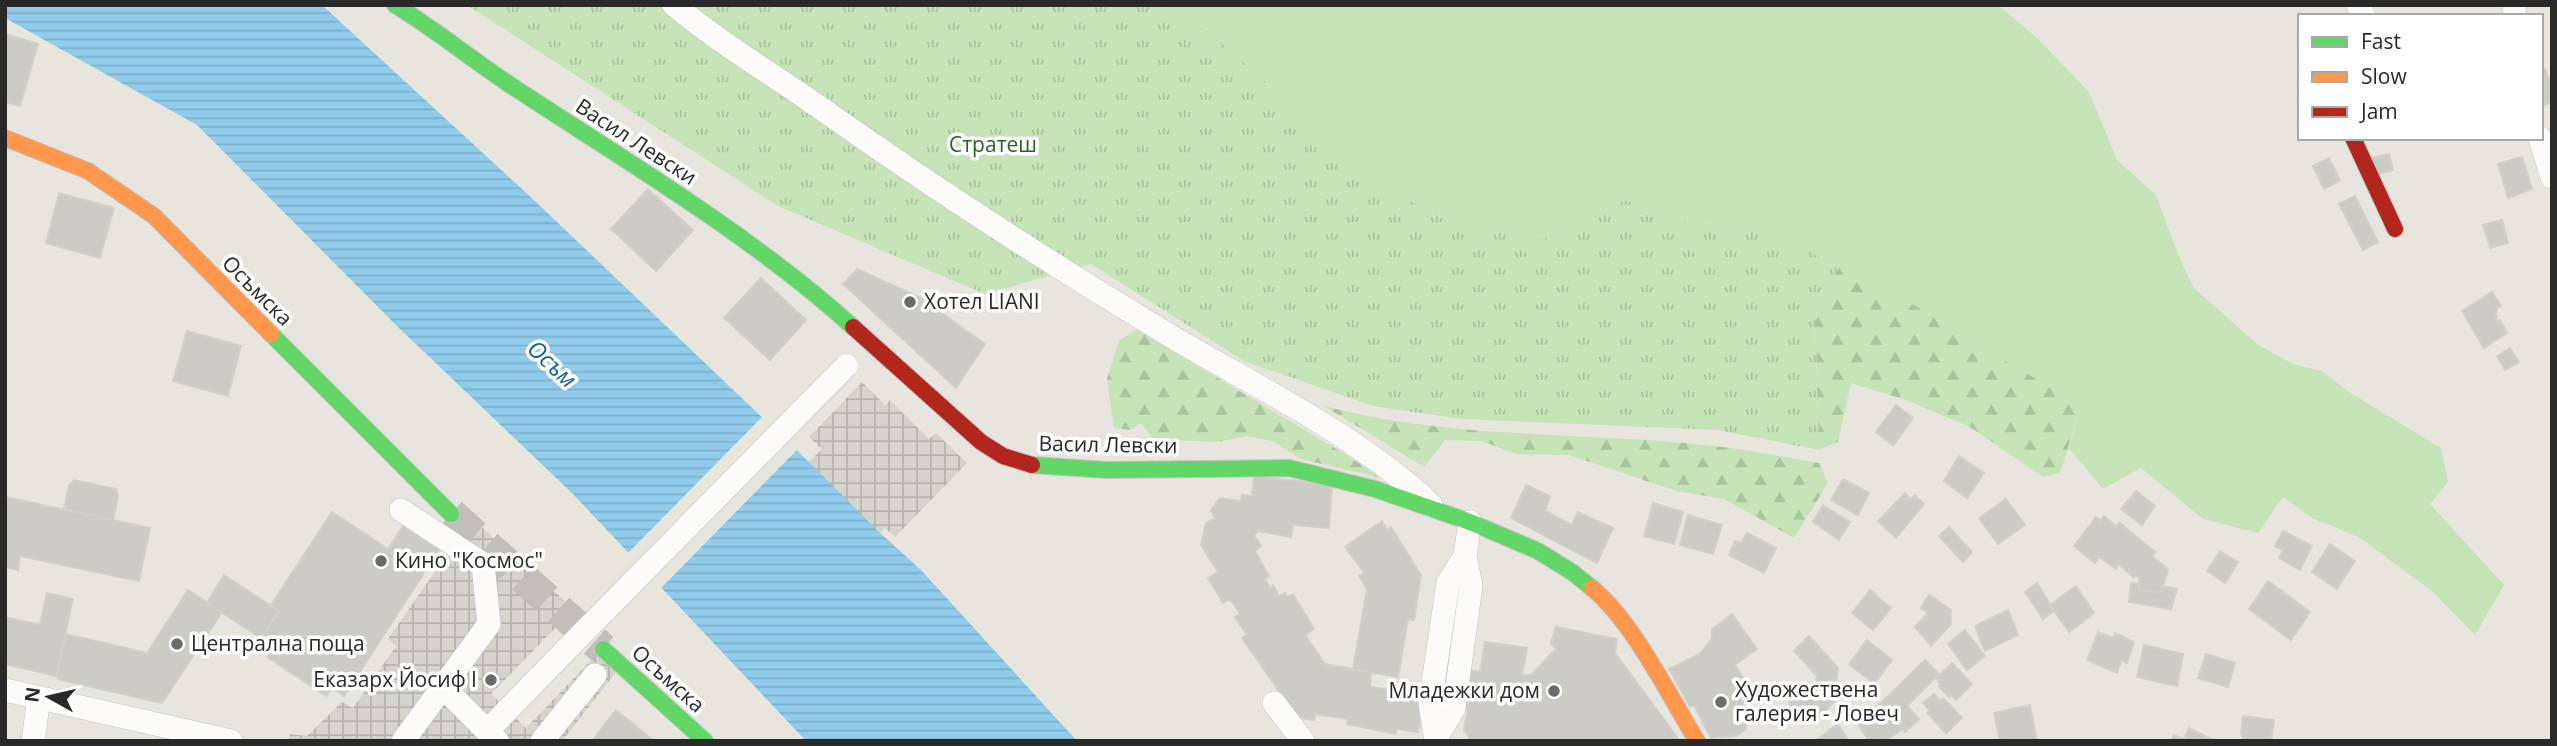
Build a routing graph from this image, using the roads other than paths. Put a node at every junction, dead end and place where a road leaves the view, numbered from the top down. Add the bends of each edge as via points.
1 (396, 5) edge
2 (674, 5) edge
3 (5, 138) edge
4 (2354, 140) edge
5 (2541, 140) edge
6 (2552, 177) edge
7 (2395, 229) dead end
8 (846, 366) dead end
9 (1433, 508) junction
10 (401, 510) dead end
11 (451, 514) tunnel mouth
12 (1470, 522) junction
13 (603, 649) tunnel mouth
14 (594, 675) dead end
15 (443, 687) junction
16 (5, 690) edge
17 (39, 698) junction
18 (1274, 704) dead end
19 (492, 736) edge
20 (1436, 739) edge
21 (33, 741) edge
22 (231, 741) edge
23 (403, 741) edge
24 (542, 741) edge
25 (705, 741) edge
26 (1303, 741) edge
27 (1697, 741) edge

1 - 9 street, Васил Левски via 809,287 1003,457 1028,465 1107,470 1289,468
2 - 9 street via 995,227 1345,438 1403,479
3 - 11 street, Осъмска via 88,171 154,216
4 - 7 street
5 - 6 street
8 - 19 street, bridge via 564,652
9 - 12 street, Васил Левски
10 - 15 street via 483,564 489,624
12 - 20 street via 1465,556 1448,583 1430,704
12 - 27 street, Васил Левски via 1538,551 1602,597 1635,640
13 - 25 street, Осъмска
14 - 24 street
15 - 19 street
15 - 23 street
16 - 17 street
17 - 21 street
17 - 22 street
18 - 26 street

